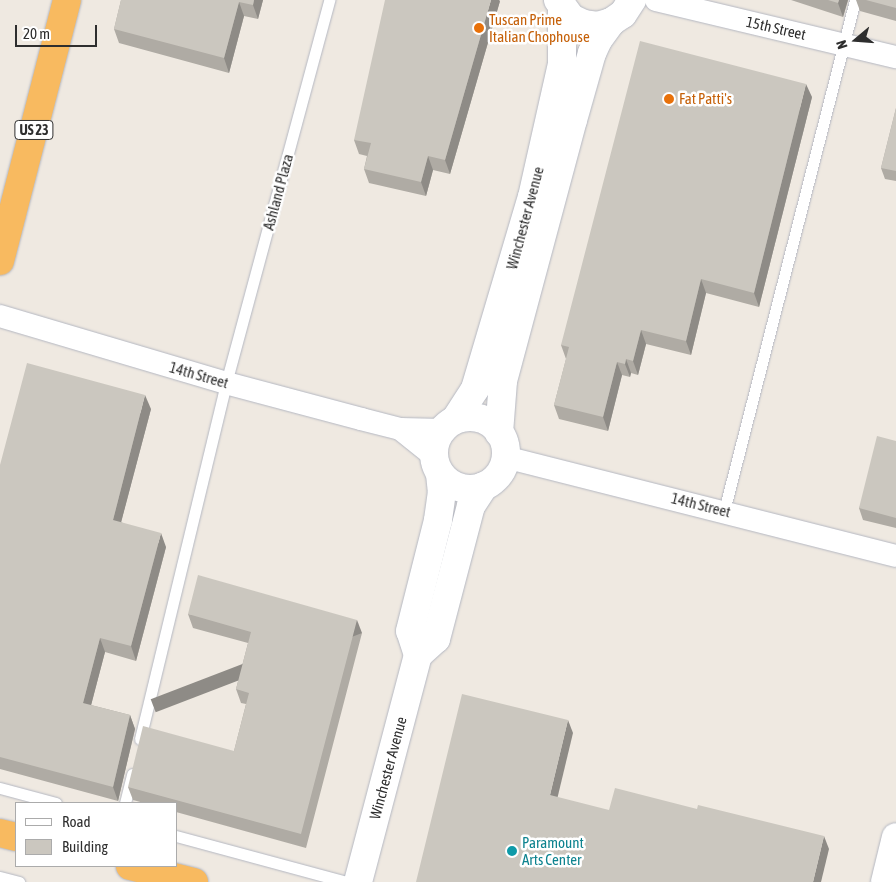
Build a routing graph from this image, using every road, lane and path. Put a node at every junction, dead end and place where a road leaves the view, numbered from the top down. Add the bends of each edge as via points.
1 (67, 0) edge
2 (329, 0) edge
3 (632, 0) edge
4 (656, 0) edge
5 (855, 0) edge
6 (560, 4) edge
7 (611, 22) junction
8 (844, 44) junction
9 (896, 58) edge
10 (0, 260) edge
11 (0, 316) edge
12 (226, 383) junction
13 (449, 425) junction
14 (400, 429) junction
15 (502, 445) junction
16 (437, 465) junction
17 (484, 486) junction
18 (724, 511) junction
19 (896, 556) edge
20 (418, 655) junction
21 (0, 788) edge
22 (52, 802) edge
23 (125, 802) edge
24 (0, 833) edge
25 (15, 837) edge
26 (178, 837) edge
27 (896, 837) edge
28 (134, 867) edge
29 (0, 877) edge
30 (19, 882) edge
31 (194, 882) edge
32 (346, 882) edge
33 (358, 882) edge
34 (885, 882) edge

1 - 10 highway, US 23
2 - 12 lane, Ashland Plaza
3 - 7 main road, Winchester Avenue via 623,14
4 - 8 street, 15th Street
5 - 8 lane
6 - 7 main road via 571,18 584,24 598,26
6 - 13 main road, Winchester Avenue via 562,64 532,197 475,389
7 - 15 main road, Winchester Avenue via 592,53 503,381
8 - 9 street, 15th Street
8 - 18 lane
11 - 12 street, 14th Street
12 - 14 street, 14th Street
12 - 23 lane, Ashland Plaza
13 - 14 street, 14th Street
13 - 15 main road via 467,418 480,419 491,424
13 - 16 main road via 437,437
14 - 16 street, 14th Street
15 - 17 main road via 498,475
15 - 18 street, 14th Street
16 - 17 main road via 448,482 460,488
16 - 20 main road via 442,493 438,520 410,630
17 - 20 main road via 476,496 469,515 436,639
18 - 19 street, 14th Street
20 - 33 main road, Winchester Avenue
21 - 22 lane
24 - 25 highway
26 - 32 lane
27 - 34 main road
28 - 31 highway
29 - 30 lane

